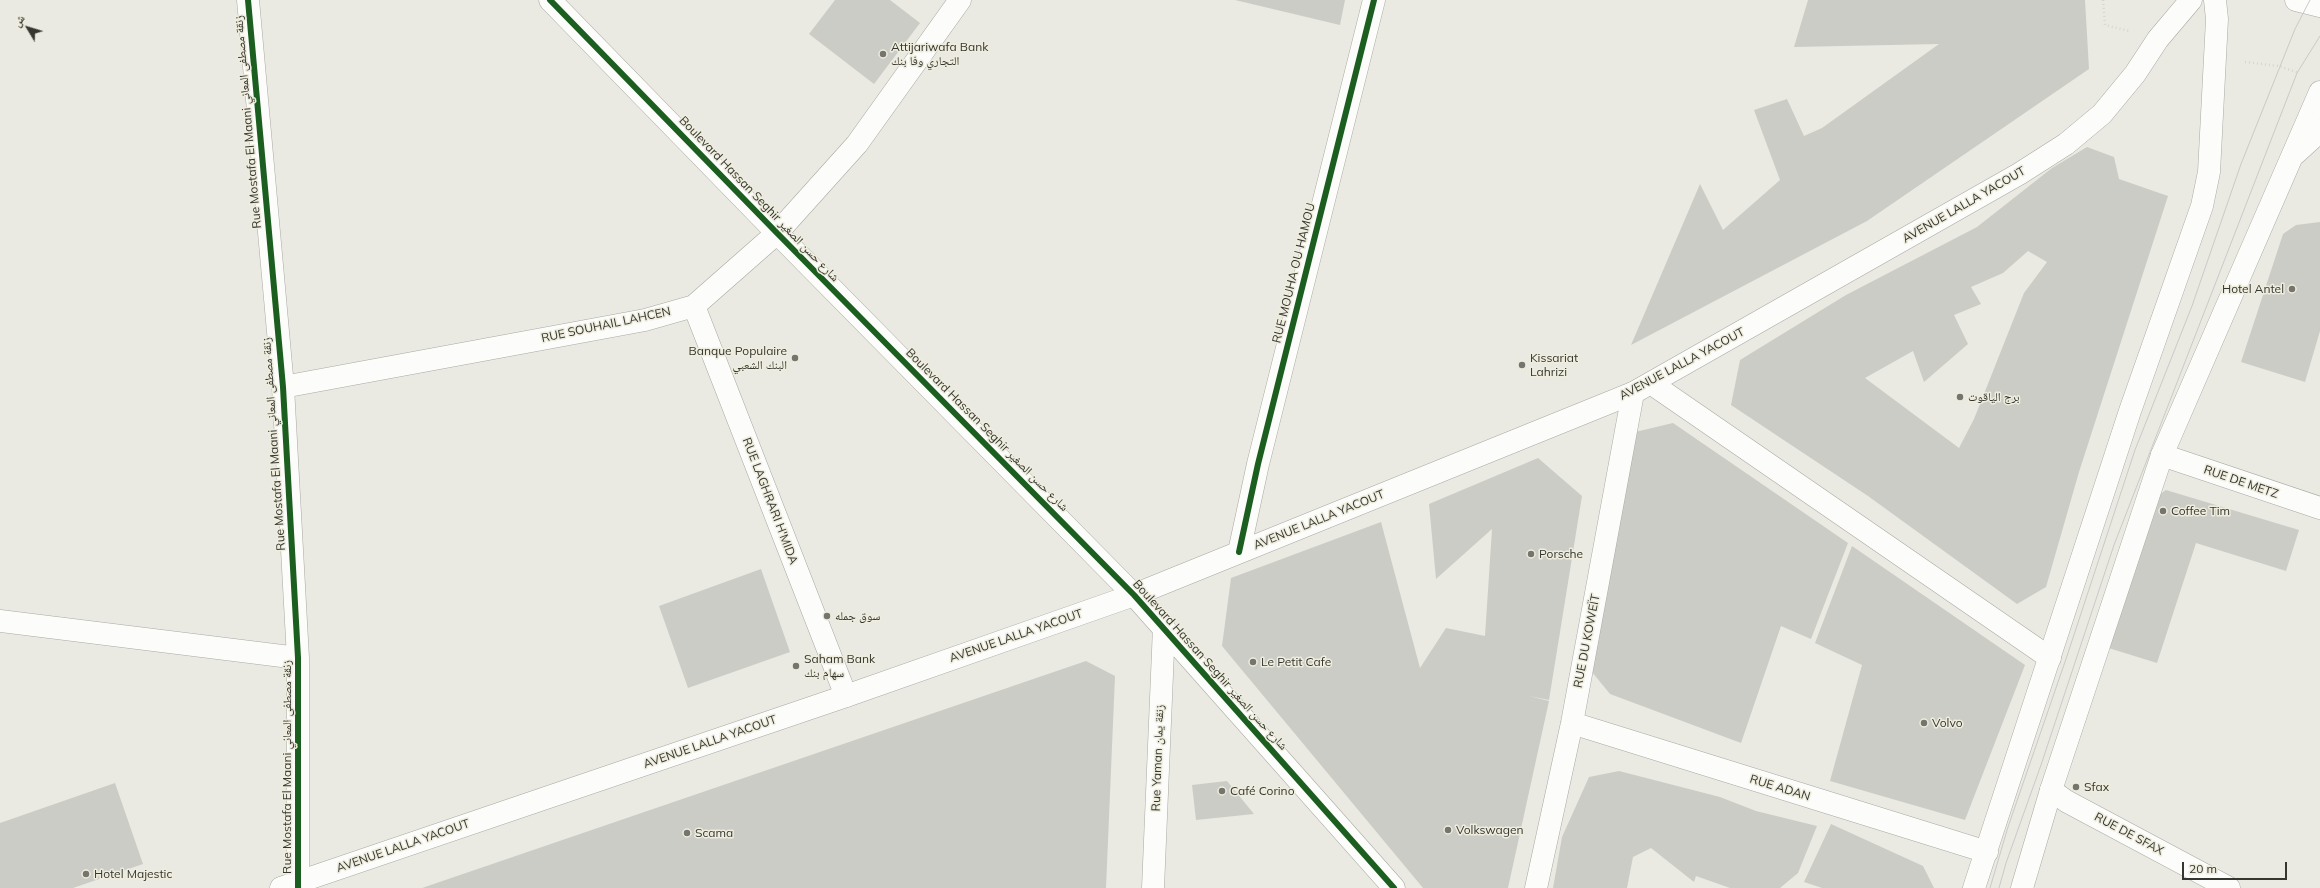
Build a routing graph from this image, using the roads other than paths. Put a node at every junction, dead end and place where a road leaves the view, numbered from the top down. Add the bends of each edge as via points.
1 (248, 0) edge
2 (550, 0) edge
3 (960, 0) edge
4 (1374, 0) edge
5 (2190, 0) edge
6 (2215, 0) edge
7 (2296, 0) edge
8 (2320, 6) edge
9 (2320, 92) edge
10 (2320, 131) edge
11 (2288, 160) junction
12 (777, 233) junction
13 (694, 306) junction
14 (283, 387) junction
15 (1643, 388) junction
16 (2162, 455) junction
17 (2320, 508) edge
18 (1239, 552) junction
19 (1134, 595) junction
20 (0, 621) edge
21 (1164, 627) junction
22 (298, 658) junction
23 (2050, 658) junction
24 (846, 696) junction
25 (1572, 723) junction
26 (2051, 790) junction
27 (1987, 852) junction
28 (292, 886) edge
29 (1153, 888) edge
30 (1394, 888) edge
31 (1536, 888) edge
32 (1974, 888) edge
33 (2022, 888) edge
34 (2229, 888) edge

1 - 14 street, Rue Mostafa El Maani زنقة مصطفى المعاني
2 - 12 street, Boulevard Hassan Seghir شارع حسن الصغير
3 - 12 street, RUE SOUHAIL LAHCEN via 857,144
4 - 18 street, RUE MOUHA OU HAMOU via 1258,464
5 - 15 street, AVENUE LALLA YACOUT via 2102,114 2066,144 2018,174
6 - 23 street via 2217,19 2209,172 2202,206 2130,411
7 - 8 street
9 - 11 street
10 - 11 street
11 - 16 street
12 - 13 street, RUE SOUHAIL LAHCEN
12 - 19 street, Boulevard Hassan Seghir شارع حسن الصغير
13 - 14 street, RUE SOUHAIL LAHCEN via 645,320
13 - 24 street, RUE LAGHRARI H'MIDA
14 - 22 street, Rue Mostafa El Maani زنقة مصطفى المعاني
15 - 18 street, AVENUE LALLA YACOUT
15 - 23 street
15 - 25 street, RUE DU KOWEÏT
16 - 17 street, RUE DE METZ
16 - 26 street
18 - 19 street, AVENUE LALLA YACOUT
19 - 21 street, Boulevard Hassan Seghir شارع حسن الصغير
19 - 24 street, AVENUE LALLA YACOUT
20 - 22 street
21 - 29 street, Rue Yaman زنقة يمان
21 - 30 street, Boulevard Hassan Seghir شارع حسن الصغير
22 - 28 street, Rue Mostafa El Maani زنقة مصطفى المعاني
23 - 27 street
24 - 28 street, AVENUE LALLA YACOUT
25 - 27 street, RUE ADAN
25 - 31 street, RUE DU KOWEÏT
26 - 33 street
26 - 34 street, RUE DE SFAX via 2066,801
27 - 32 street

